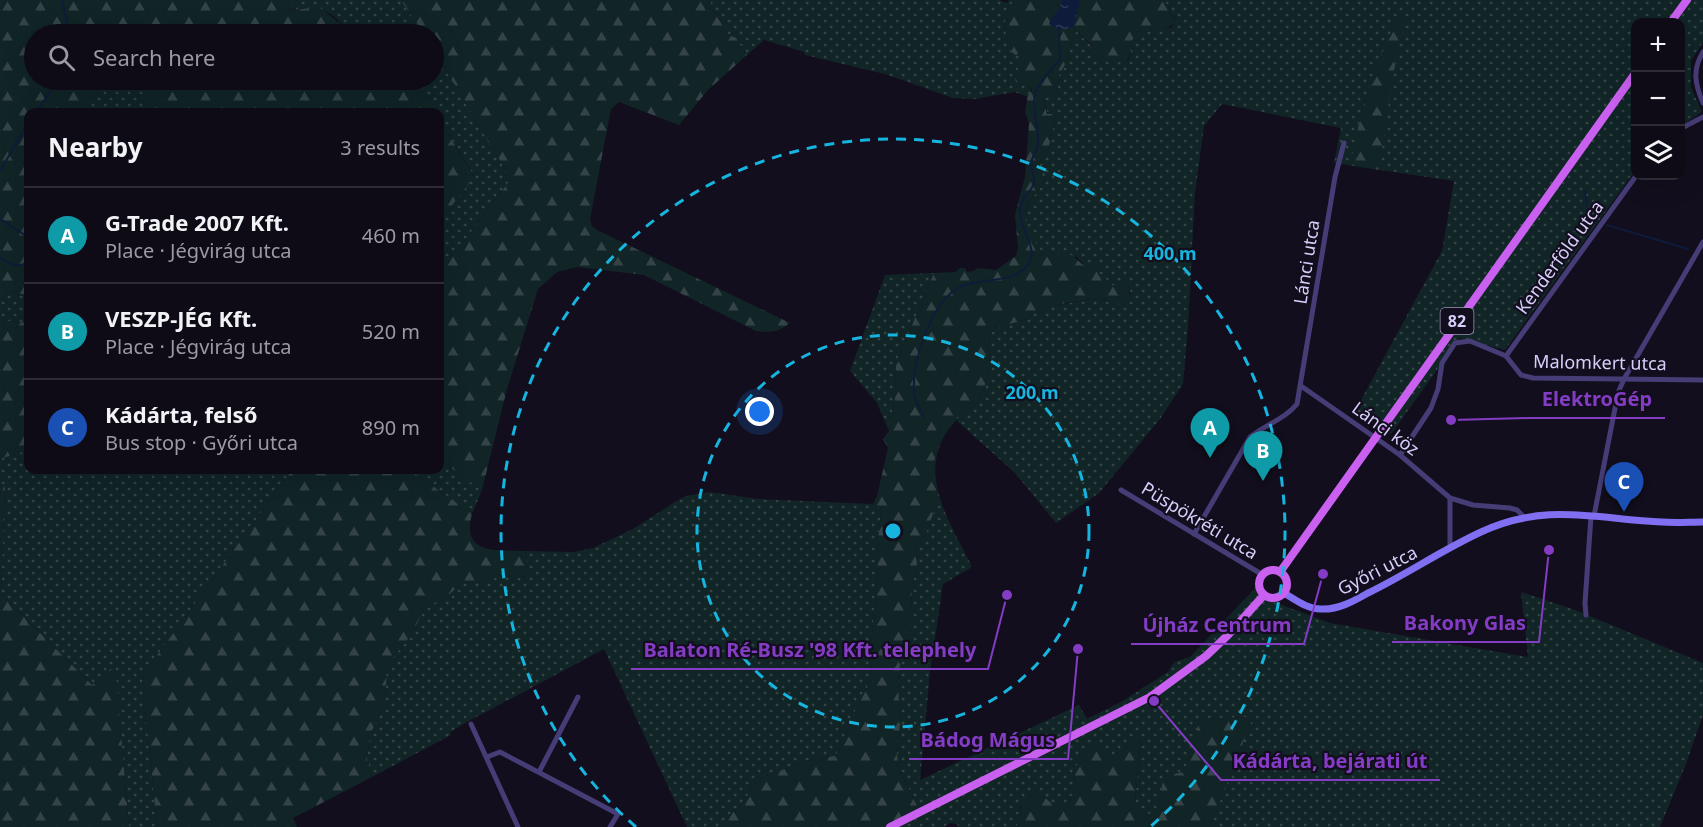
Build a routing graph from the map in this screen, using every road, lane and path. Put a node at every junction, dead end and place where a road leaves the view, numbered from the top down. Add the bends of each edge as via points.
1 (1687, 0) edge
2 (1674, 18) edge
3 (1703, 52) edge
4 (1631, 78) edge
5 (1703, 103) edge
6 (1703, 117) edge
7 (1685, 126) edge
8 (1344, 143) dead end
9 (1633, 180) edge
10 (1703, 242) edge
11 (1506, 357) junction
12 (1624, 379) junction
13 (1703, 380) edge
14 (1301, 386) junction
15 (1375, 437) junction
16 (1400, 454) junction
17 (1121, 490) dead end
18 (1450, 498) junction
19 (1592, 516) junction
20 (1524, 517) junction
21 (1703, 522) edge
22 (1194, 534) junction
23 (1450, 548) junction
24 (1281, 572) junction
25 (1263, 574) junction
26 (1284, 593) junction
27 (1264, 595) junction
28 (1586, 615) dead end
29 (578, 697) dead end
30 (471, 724) dead end
31 (487, 757) junction
32 (539, 772) junction
33 (518, 827) edge
34 (610, 827) edge
35 (890, 827) edge

1 - 2 main road
3 - 5 street via 1695,69 1695,80
4 - 15 main road, 82
6 - 7 street
8 - 14 street, Lánci utca
9 - 11 street, Kenderföld utca
10 - 12 street
11 - 12 street, Malomkert utca via 1521,375 1533,378
11 - 16 street, Malomkert utca via 1470,341 1455,343 1442,363 1431,408
12 - 13 street, Malomkert utca
12 - 19 street
14 - 15 street, Lánci köz
14 - 22 street, Lánci utca via 1291,411 1250,437
15 - 16 street, Lánci köz
15 - 24 main road, 82
16 - 18 street, Lánci köz
17 - 22 street, Püspökréti utca
18 - 20 street, Győri utca via 1473,505 1510,508
18 - 23 street
19 - 20 street, Győri utca via 1556,513
19 - 21 street, Győri utca
19 - 28 street
20 - 23 street, Győri utca via 1482,531
22 - 25 street, Püspökréti utca
23 - 26 street, Győri utca via 1338,607 1312,608
24 - 25 main road via 1271,570
24 - 26 main road via 1287,584
25 - 27 main road via 1259,584
26 - 27 main road via 1276,598
27 - 35 main road via 1206,656 1150,697
29 - 32 street
30 - 31 street
31 - 32 street via 501,752
31 - 33 street
32 - 34 street via 618,814

